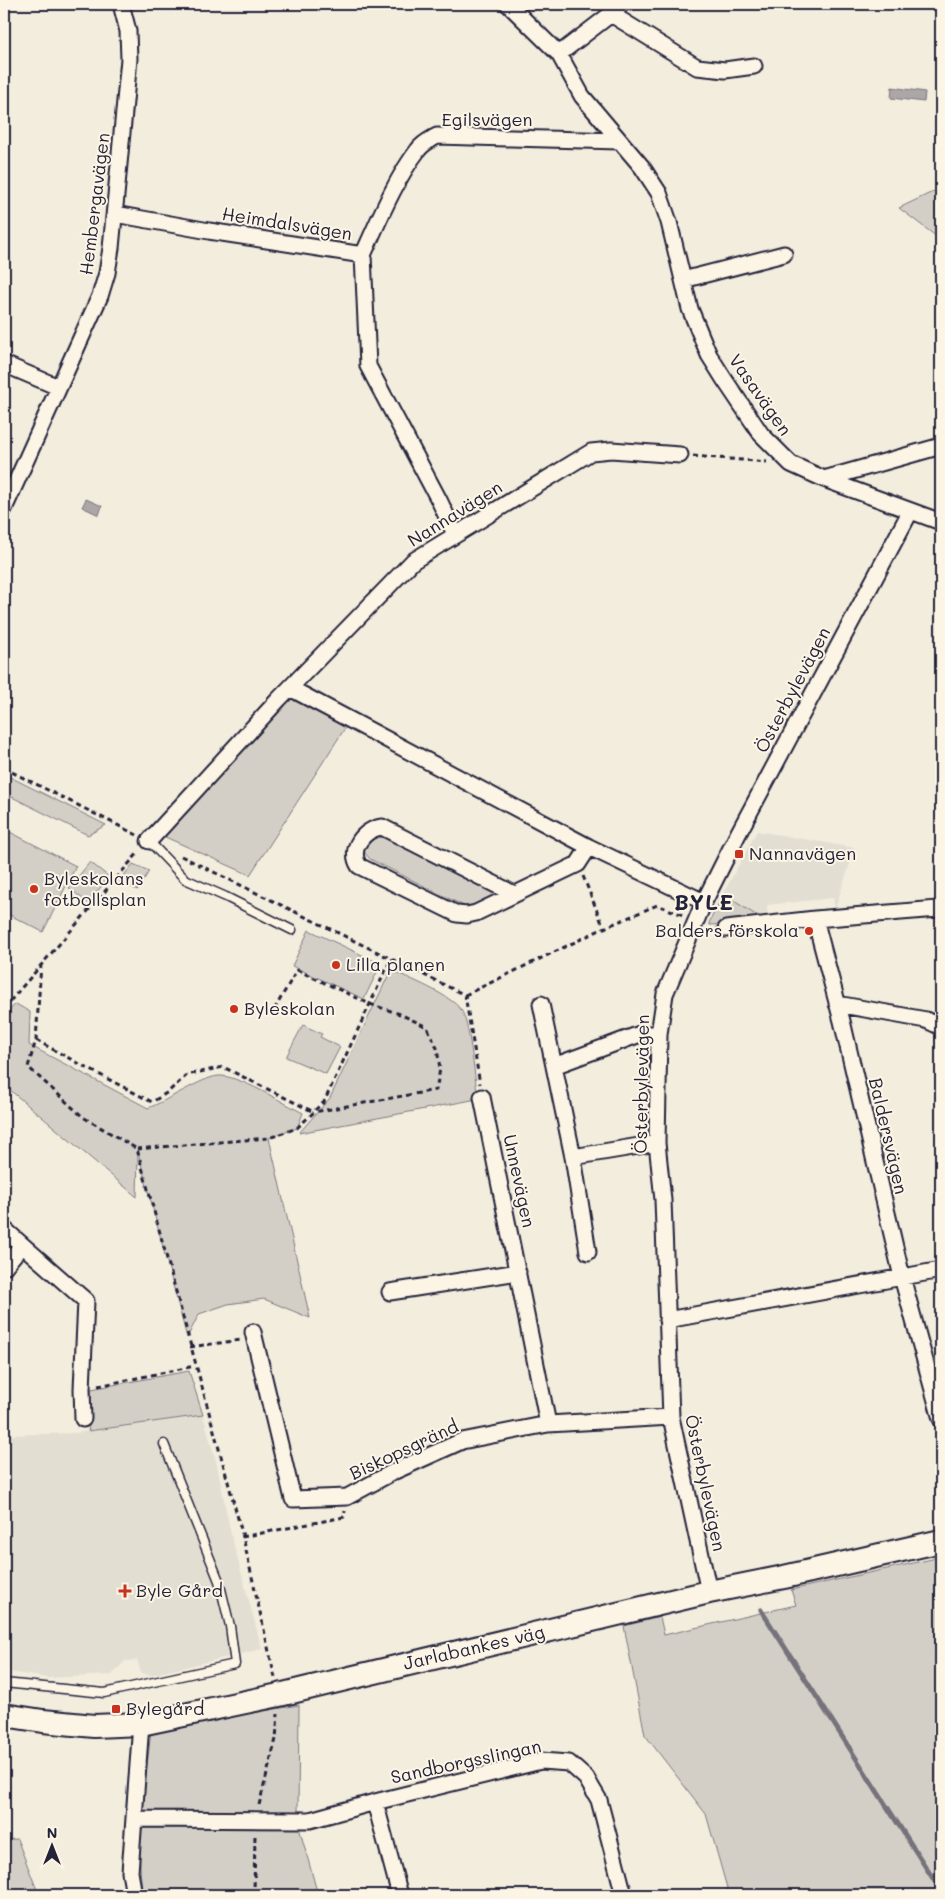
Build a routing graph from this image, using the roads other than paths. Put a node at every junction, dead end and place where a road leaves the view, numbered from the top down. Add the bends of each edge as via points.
1 (121, 4) edge
2 (508, 4) edge
3 (616, 9) edge
4 (559, 54) junction
5 (754, 66) dead end
6 (618, 141) junction
7 (115, 214) junction
8 (784, 254) dead end
9 (363, 255) junction
10 (683, 280) junction
11 (4, 364) edge
12 (58, 387) junction
13 (941, 446) edge
14 (680, 455) road end
15 (824, 479) junction
16 (4, 509) edge
17 (910, 512) junction
18 (941, 522) edge
19 (454, 534) junction
20 (290, 688) junction
21 (149, 841) joint
22 (589, 848) junction
23 (514, 894) junction
24 (704, 902) junction
25 (938, 909) dead end
26 (815, 919) junction
27 (726, 929) dead end
28 (292, 930) dead end
29 (542, 1004) dead end
30 (837, 1004) junction
31 (941, 1026) edge
32 (658, 1034) junction
33 (554, 1066) junction
34 (482, 1097) dead end
35 (657, 1143) junction
36 (573, 1157) junction
37 (4, 1229) edge
38 (22, 1245) junction
39 (588, 1252) dead end
40 (4, 1267) edge
41 (941, 1270) edge
42 (518, 1272) junction
43 (902, 1277) junction
44 (390, 1292) dead end
45 (667, 1320) junction
46 (254, 1335) road end
47 (936, 1382) edge
48 (671, 1416) junction
49 (83, 1419) dead end
50 (941, 1419) edge
51 (548, 1424) junction
52 (164, 1444) dead end
53 (941, 1541) edge
54 (709, 1592) junction
55 (4, 1683) edge
56 (4, 1715) edge
57 (141, 1724) junction
58 (375, 1802) junction
59 (134, 1818) junction
60 (134, 1895) edge
61 (400, 1895) edge
62 (624, 1895) edge

1 - 7 street, Hembergavägen via 130,43
2 - 4 street, Vasavägen
3 - 4 street
3 - 5 street via 697,66 725,70
4 - 6 street, Vasavägen via 582,96
6 - 9 street, Egilsvägen via 437,136 419,148
6 - 10 street, Vasavägen via 660,193
7 - 9 street, Heimdalsvägen
7 - 12 street, Hembergavägen via 108,273
8 - 10 street
9 - 19 street, Heimdalsvägen via 368,366
10 - 15 street, Vasavägen via 690,309 709,355 761,434 791,464
11 - 12 street
12 - 16 street, Hembergavägen
13 - 15 street
14 - 19 street, Nannavägen via 611,450 591,452
15 - 17 street, Vasavägen
17 - 18 street, Vasavägen
17 - 24 street, Österbylevägen
19 - 20 street, Nannavägen via 413,561
20 - 21 street, Nannavägen
20 - 22 street
21 - 28 lane via 185,878
22 - 23 street via 578,864
22 - 24 street
23 - 23 street via 476,913 457,914 359,866 355,855 366,832 382,827
24 - 32 street, Österbylevägen via 665,994
25 - 26 street
26 - 27 street
26 - 30 street, Baldersvägen
29 - 33 street
30 - 31 street via 926,1020
30 - 43 street, Baldersvägen
32 - 33 street via 640,1034
32 - 35 street, Österbylevägen
33 - 36 street
34 - 42 street, Unnevägen
35 - 36 street
35 - 45 street, Österbylevägen via 663,1200
36 - 39 street
37 - 38 street
38 - 40 street
38 - 49 street via 86,1301
41 - 43 street
42 - 44 street
42 - 51 street, Unnevägen
43 - 45 street
43 - 47 street, Baldersvägen
45 - 48 street, Österbylevägen
46 - 51 street, Biskopsgränd via 293,1499 347,1497 462,1441
47 - 50 street, Baldersvägen
48 - 51 street, Biskopsgränd
48 - 54 street, Österbylevägen
52 - 55 lane via 220,1581 235,1664 104,1693
53 - 54 main road, Jarlabankes väg
54 - 57 main road, Jarlabankes väg via 280,1695
56 - 57 main road, Jarlabankes väg via 94,1726
57 - 59 street
58 - 59 street, Sandborgsslingan via 310,1820
58 - 61 street, Sandborgsslingan
58 - 62 street, Sandborgsslingan via 541,1761 569,1763 586,1778 600,1800
59 - 60 street via 130,1872

